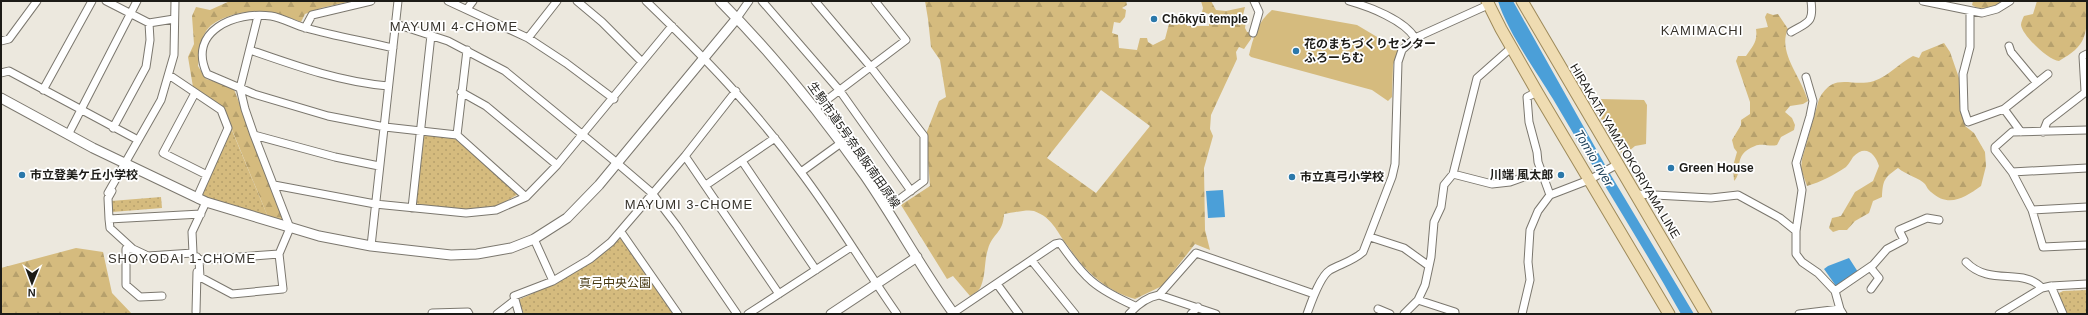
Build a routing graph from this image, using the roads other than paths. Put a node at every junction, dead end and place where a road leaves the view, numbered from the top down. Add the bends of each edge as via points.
1 (37, 1) edge
2 (92, 1) edge
3 (106, 1) edge
4 (137, 1) edge
5 (175, 1) edge
6 (371, 1) edge
7 (398, 1) edge
8 (448, 1) edge
9 (473, 1) edge
10 (557, 1) edge
11 (577, 1) edge
12 (646, 1) edge
13 (720, 1) edge
14 (749, 1) edge
15 (762, 1) edge
16 (815, 1) edge
17 (875, 1) edge
18 (1254, 1) edge
19 (1349, 1) edge
20 (1522, 1) edge
21 (1811, 1) edge
22 (1923, 1) edge
23 (2010, 1) edge
24 (1488, 3) edge
25 (467, 9) junction
26 (1970, 11) junction
27 (130, 14) junction
28 (258, 16) junction
29 (737, 18) junction
30 (174, 19) junction
31 (149, 23) junction
32 (396, 24) junction
33 (672, 26) junction
34 (305, 28) junction
35 (1791, 32) dead end
36 (1253, 34) dead end
37 (431, 35) junction
38 (528, 38) junction
39 (1415, 38) junction
40 (1, 41) edge
41 (2009, 46) dead end
42 (1512, 47) junction
43 (392, 48) junction
44 (250, 50) junction
45 (467, 50) junction
46 (2087, 54) edge
47 (704, 56) junction
48 (642, 62) junction
49 (870, 66) junction
50 (1, 73) edge
51 (2048, 74) dead end
52 (169, 75) junction
53 (1806, 77) dead end
54 (2036, 82) junction
55 (388, 86) junction
56 (240, 88) junction
57 (44, 90) junction
58 (736, 91) junction
59 (840, 91) junction
60 (2086, 91) edge
61 (461, 92) junction
62 (1537, 92) junction
63 (195, 93) junction
64 (1, 98) edge
65 (614, 99) junction
66 (816, 108) junction
67 (2004, 109) junction
68 (81, 111) junction
69 (385, 127) junction
70 (113, 128) junction
71 (2087, 130) edge
72 (421, 131) junction
73 (2021, 132) junction
74 (2043, 132) junction
75 (68, 135) junction
76 (254, 135) junction
77 (457, 135) junction
78 (584, 135) junction
79 (775, 138) junction
80 (138, 140) junction
81 (841, 143) junction
82 (685, 156) junction
83 (742, 162) junction
84 (617, 163) junction
85 (126, 164) junction
86 (1618, 164) junction
87 (379, 166) junction
88 (557, 166) junction
89 (2087, 168) edge
90 (1541, 171) junction
91 (801, 172) junction
92 (2012, 172) junction
93 (1453, 174) junction
94 (207, 175) junction
95 (1589, 180) junction
96 (274, 185) junction
97 (706, 185) junction
98 (911, 191) junction
99 (108, 193) dead end
100 (652, 194) junction
101 (1636, 194) junction
102 (1550, 195) junction
103 (526, 197) junction
104 (202, 200) junction
105 (375, 204) junction
106 (2087, 207) edge
107 (412, 208) junction
108 (886, 209) junction
109 (2032, 210) junction
110 (200, 214) junction
111 (109, 220) junction
112 (1939, 220) dead end
113 (290, 228) junction
114 (1796, 231) junction
115 (621, 232) junction
116 (1370, 237) junction
117 (534, 239) junction
118 (2087, 245) edge
119 (370, 246) junction
120 (851, 247) junction
121 (133, 249) junction
122 (279, 254) junction
123 (196, 256) junction
124 (917, 257) junction
125 (1032, 261) junction
126 (1966, 262) dead end
127 (1428, 266) junction
128 (1870, 267) junction
129 (816, 270) junction
130 (553, 281) junction
131 (997, 284) junction
132 (2087, 284) edge
133 (876, 285) junction
134 (2051, 286) junction
135 (2042, 288) junction
136 (1871, 289) dead end
137 (1835, 291) junction
138 (779, 294) junction
139 (1314, 294) junction
140 (1159, 295) junction
141 (162, 296) dead end
142 (515, 300) junction
143 (1418, 300) junction
144 (1136, 306) junction
145 (1198, 307) junction
146 (1378, 309) dead end
147 (1841, 311) edge
148 (196, 312) dead end
149 (432, 313) dead end
150 (953, 313) edge
151 (469, 314) edge
152 (497, 314) edge
153 (519, 314) edge
154 (678, 314) edge
155 (737, 314) edge
156 (748, 314) edge
157 (831, 314) edge
158 (897, 314) edge
159 (1020, 314) edge
160 (1075, 314) edge
161 (1129, 314) edge
162 (1192, 314) edge
163 (1216, 314) edge
164 (1307, 314) edge
165 (1390, 314) edge
166 (1404, 314) edge
167 (1455, 314) edge
168 (1522, 314) edge
169 (1669, 314) edge
170 (1706, 314) edge
171 (1799, 314) edge
172 (1999, 314) edge
173 (2062, 314) edge

1 - 40 street via 9,39
2 - 57 street
3 - 27 street
4 - 27 street
5 - 30 street
6 - 34 street via 312,15
7 - 32 street
8 - 25 street
9 - 25 street
10 - 38 street
11 - 48 street
12 - 33 street
13 - 29 street, 生駒市道5号奈良阪南田原線
14 - 29 street
15 - 59 street
16 - 49 street
17 - 49 street via 906,40
18 - 36 street via 1259,12
19 - 39 street via 1368,6 1410,29
20 - 86 main road, HIRAKATA YAMATOKORIYAMA LINE
21 - 35 street via 1812,16 1809,22
22 - 26 street
23 - 26 street via 1989,12
24 - 39 street
24 - 42 main road
25 - 38 street
26 - 67 street via 1970,47 1963,74 1964,110 1968,122
27 - 31 street
27 - 68 street
28 - 34 street via 272,16
28 - 44 street
28 - 56 street via 247,15 224,23 214,29 205,40 201,63 206,74
29 - 47 street
29 - 66 street, 生駒市道5号奈良阪南田原線
30 - 31 street
30 - 52 street via 174,55
31 - 70 street via 150,40 146,67
32 - 37 street
32 - 43 street
33 - 47 street
33 - 48 street
34 - 43 street
37 - 45 street
37 - 72 street
38 - 65 street
39 - 116 street via 1402,50 1398,62 1392,177
41 - 54 street
42 - 62 main road
42 - 93 street via 1477,78
43 - 55 street
44 - 55 street via 324,75
44 - 56 street
45 - 61 street
45 - 78 street via 505,71
46 - 60 street via 2084,56
47 - 58 street
47 - 84 street
48 - 65 street
49 - 59 street
49 - 98 street via 924,136 924,181
50 - 57 street via 9,71
51 - 54 street
52 - 63 street
52 - 80 street via 160,100
53 - 114 street via 1813,101 1796,163 1802,190
54 - 67 street
55 - 69 street
56 - 69 street via 305,110
56 - 76 street
57 - 68 street
58 - 79 street
58 - 82 street
59 - 66 street
59 - 98 street
60 - 74 street via 2047,122
61 - 77 street
61 - 88 street via 486,106
62 - 90 street via 1527,97 1529,122
62 - 95 main road
63 - 94 street via 221,110 228,128
63 - 94 street via 163,153
64 - 75 street
65 - 78 street
66 - 81 street, 生駒市道5号奈良阪南田原線
67 - 73 street
68 - 70 street
68 - 75 street
69 - 72 street
69 - 87 street
70 - 80 street
71 - 74 street
72 - 77 street
72 - 107 street
73 - 74 street
73 - 92 street via 2012,132 1995,147
75 - 85 street
76 - 87 street
76 - 96 street
77 - 103 street
78 - 84 street
78 - 88 street
79 - 83 street
79 - 91 street
80 - 85 street
81 - 91 street
81 - 108 street, 生駒市道5号奈良阪南田原線
82 - 97 street
82 - 100 street
83 - 97 street
83 - 129 street
84 - 100 street
84 - 117 street via 576,211
85 - 99 street
85 - 104 street
85 - 111 street via 108,198
86 - 95 street
86 - 101 main road, HIRAKATA YAMATOKORIYAMA LINE
87 - 105 street
88 - 103 street
89 - 92 street
90 - 93 street via 1510,182 1492,184
90 - 102 street
91 - 120 street
92 - 109 street
93 - 127 street via 1444,185 1441,207 1434,222
94 - 104 street via 199,193
95 - 102 street
95 - 169 main road
96 - 105 street
96 - 113 street
97 - 138 street
98 - 108 street
100 - 115 street
100 - 155 street
101 - 114 street via 1712,198 1738,195 1780,218
101 - 170 main road, HIRAKATA YAMATOKORIYAMA LINE
102 - 168 street via 1538,211 1530,230 1530,280
103 - 107 street via 496,210 466,213
104 - 110 street
104 - 113 street
105 - 107 street
105 - 119 street
106 - 109 street
108 - 124 street, 生駒市道5号奈良阪南田原線
109 - 118 street via 2043,247
110 - 111 street
110 - 123 street via 192,232
111 - 121 street via 110,228
112 - 128 street via 1927,218 1899,230 1904,240 1887,249
113 - 119 street
113 - 122 street
114 - 137 street via 1796,254
115 - 130 street via 590,259
115 - 154 street
116 - 127 street via 1404,248
116 - 139 street via 1363,252 1357,257 1328,271
117 - 119 street via 511,248 477,254 445,255
117 - 130 street
120 - 129 street
120 - 133 street
121 - 123 street via 148,256
121 - 141 street via 126,249 126,285 140,297
122 - 123 street
122 - 123 street via 283,289 232,294 200,277
123 - 148 street
124 - 133 street
124 - 150 street, 生駒市道5号奈良阪南田原線
125 - 131 street
125 - 144 street via 1060,243 1087,279 1114,297
125 - 160 street
126 - 135 street via 1980,273 2031,280
127 - 143 street via 1425,285
128 - 136 street via 1879,278
128 - 137 street
129 - 138 street
130 - 142 street via 514,296
131 - 150 street
131 - 159 street
132 - 134 street
133 - 157 street
133 - 158 street
134 - 135 street
134 - 173 street
135 - 172 street
137 - 147 street
138 - 156 street
139 - 140 street via 1196,253
139 - 164 street
140 - 144 street via 1152,296
140 - 145 street
142 - 152 street
142 - 153 street
143 - 166 street
143 - 167 street
144 - 161 street
145 - 162 street
145 - 163 street
146 - 165 street
147 - 171 street
149 - 151 street

